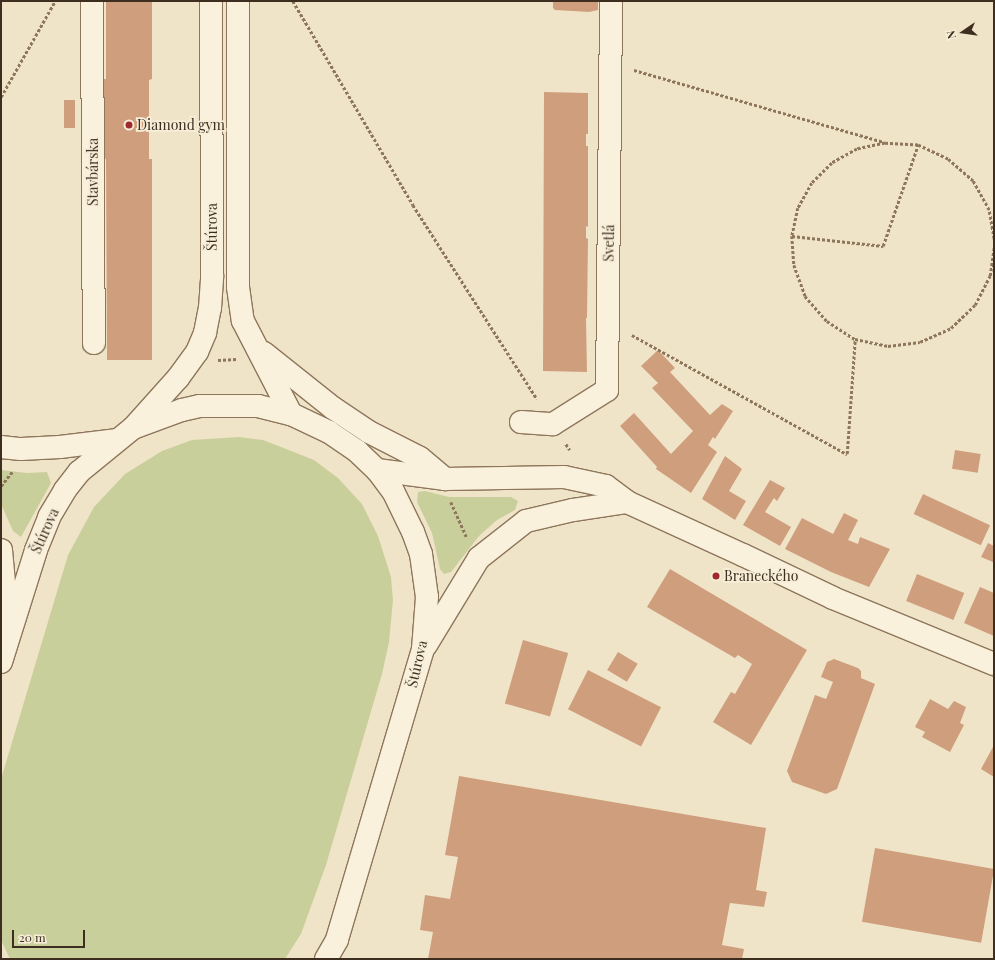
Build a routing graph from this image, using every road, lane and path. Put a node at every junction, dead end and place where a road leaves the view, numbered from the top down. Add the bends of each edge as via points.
1 (55, 1) edge
2 (92, 1) edge
3 (211, 1) edge
4 (238, 1) edge
5 (293, 1) edge
6 (611, 1) edge
7 (611, 63) junction
8 (1, 96) edge
9 (885, 143) junction
10 (918, 145) junction
11 (792, 236) junction
12 (994, 239) edge
13 (994, 247) edge
14 (608, 322) junction
15 (855, 339) junction
16 (94, 343) dead end
17 (250, 354) junction
18 (213, 360) dead end
19 (291, 414) junction
20 (521, 422) dead end
21 (553, 424) junction
22 (125, 434) junction
23 (1, 447) edge
24 (570, 450) dead end
25 (377, 470) junction
26 (12, 472) dead end
27 (1, 486) edge
28 (447, 488) junction
29 (626, 502) junction
30 (468, 539) dead end
31 (1, 550) edge
32 (9, 636) junction
33 (423, 649) junction
34 (1, 662) edge
35 (994, 664) edge
36 (336, 950) edge
37 (326, 959) edge

1 - 8 path
2 - 16 main road, Stavbárska
3 - 22 main road, Štúrova via 210,308 205,333 197,352 178,378
4 - 17 main road, Štúrova via 238,288
5 - 21 path via 413,205
6 - 7 main road, Svetlá
7 - 9 path
7 - 14 main road, Svetlá
9 - 10 path
9 - 11 path via 857,149 832,163 812,183 798,208
10 - 11 path via 883,246
10 - 12 path via 948,159 973,181 989,210
11 - 15 path via 794,265 805,296 827,321
13 - 15 path via 990,276 975,305 951,328 920,342 888,346
14 - 15 path via 847,454
14 - 21 main road, Svetlá via 607,390
17 - 18 path
17 - 19 main road, Štúrova
17 - 28 main road via 369,432 420,458
19 - 22 main road, Štúrova via 258,406 200,406 182,410
19 - 25 main road, Štúrova via 329,432 357,451
20 - 21 main road
21 - 24 path
22 - 23 main road via 60,447
22 - 32 main road, Štúrova via 79,472 49,517
25 - 28 main road
25 - 33 main road, Štúrova via 393,491 404,512 421,554 427,597
26 - 27 path
28 - 29 main road via 564,476 606,486
28 - 30 path
29 - 33 main road via 573,510 526,521 479,558
29 - 35 main road via 730,548 833,598
31 - 32 main road
32 - 34 main road, Štúrova
33 - 36 main road, Štúrova
36 - 37 main road, Štúrova

